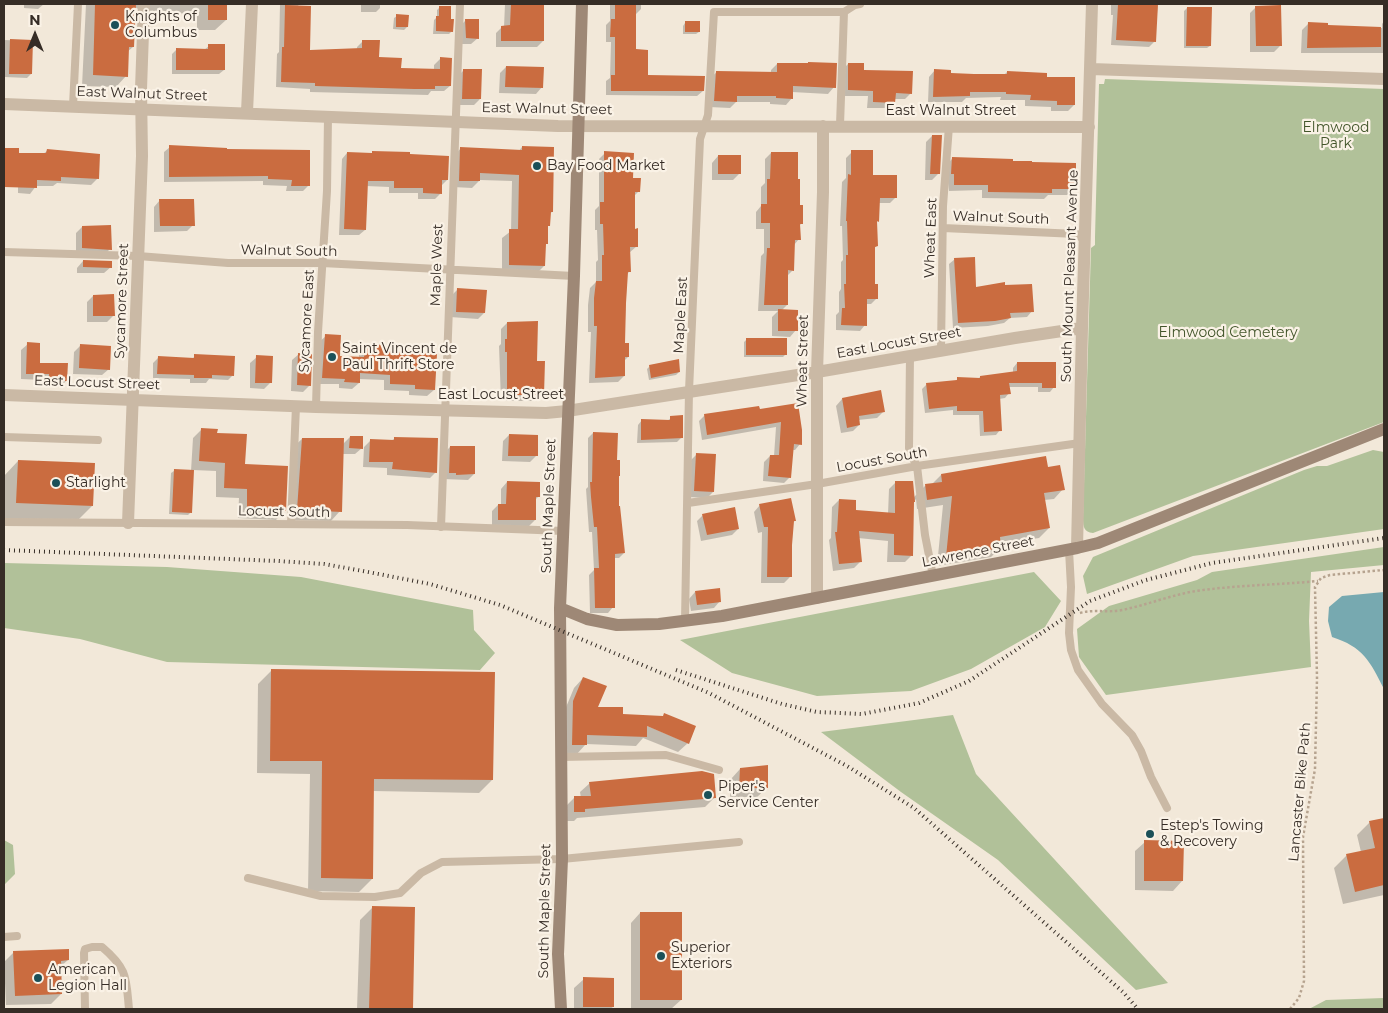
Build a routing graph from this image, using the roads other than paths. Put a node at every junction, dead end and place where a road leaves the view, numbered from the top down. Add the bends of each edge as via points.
1 (78, 4) edge
2 (144, 4) edge
3 (252, 4) edge
4 (460, 4) edge
5 (582, 4) edge
6 (860, 4) edge
7 (1092, 4) edge
8 (844, 12) junction
9 (1091, 69) junction
10 (1384, 79) edge
11 (4, 104) edge
12 (73, 106) junction
13 (141, 110) junction
14 (247, 112) junction
15 (328, 117) junction
16 (456, 122) junction
17 (840, 125) junction
18 (577, 126) junction
19 (704, 126) junction
20 (823, 126) junction
21 (949, 126) junction
22 (1089, 127) junction
23 (943, 228) junction
24 (1085, 241) junction
25 (4, 252) edge
26 (138, 256) junction
27 (322, 263) junction
28 (450, 270) junction
29 (574, 276) junction
30 (1082, 328) junction
31 (940, 350) junction
32 (910, 355) junction
33 (817, 372) junction
34 (689, 391) junction
35 (4, 395) edge
36 (134, 399) junction
37 (296, 406) junction
38 (316, 407) junction
39 (444, 410) junction
40 (567, 411) junction
41 (1384, 430) edge
42 (4, 437) edge
43 (98, 440) dead end
44 (1080, 443) junction
45 (917, 466) junction
46 (817, 484) junction
47 (688, 503) junction
48 (4, 522) edge
49 (128, 523) junction
50 (290, 524) junction
51 (441, 527) junction
52 (564, 531) junction
53 (1073, 549) junction
54 (933, 576) junction
55 (817, 598) junction
56 (560, 608) junction
57 (685, 621) junction
58 (561, 757) junction
59 (719, 770) dead end
60 (1167, 808) dead end
61 (739, 842) dead end
62 (562, 859) junction
63 (248, 878) dead end
64 (17, 936) dead end
65 (4, 937) edge
66 (85, 1009) edge
67 (129, 1009) edge
68 (561, 1009) edge

1 - 12 lane
2 - 13 street, Sycamore Street
3 - 14 street
4 - 16 lane, Maple West
5 - 18 street, South Maple Street
6 - 8 lane
7 - 9 street, South Mount Pleasant Avenue
8 - 17 lane
8 - 19 lane, Maple East via 714,12 708,115
9 - 10 street
9 - 22 street, South Mount Pleasant Avenue
11 - 12 street, East Walnut Street
12 - 13 street, East Walnut Street
13 - 14 street, East Walnut Street
13 - 26 street, Sycamore Street
14 - 15 street, East Walnut Street
15 - 16 street, East Walnut Street
15 - 27 lane, Sycamore East
16 - 18 street, East Walnut Street
16 - 28 lane, Maple West
17 - 20 street, East Walnut Street
17 - 21 street, East Walnut Street
18 - 19 street, East Walnut Street
18 - 29 street, South Maple Street
19 - 20 street, East Walnut Street
19 - 34 lane, Maple East via 700,139
20 - 33 street, Wheat Street
21 - 22 street, East Walnut Street
21 - 23 lane, Wheat East
22 - 24 street, South Mount Pleasant Avenue
23 - 24 lane, Walnut South via 1077,234
23 - 31 lane, Wheat East
24 - 30 street, South Mount Pleasant Avenue
25 - 26 lane, Walnut South
26 - 27 lane, Walnut South via 228,263
26 - 36 street, Sycamore Street
27 - 28 lane, Walnut South
27 - 38 lane, Sycamore East
28 - 29 lane, Walnut South
28 - 39 lane, Maple West
29 - 40 street, South Maple Street
30 - 31 street, East Locust Street
30 - 44 street, South Mount Pleasant Avenue
31 - 32 street, East Locust Street
32 - 33 street, East Locust Street
32 - 45 lane via 909,448
33 - 34 street, East Locust Street
33 - 46 street, Wheat Street
34 - 40 street, East Locust Street
34 - 47 lane, Maple East
35 - 36 street, East Locust Street
36 - 37 street, East Locust Street
36 - 49 street, Sycamore Street
37 - 38 street, East Locust Street
37 - 50 lane
38 - 39 street, East Locust Street
39 - 40 street, East Locust Street
39 - 51 lane, Maple West
40 - 52 street, South Maple Street
41 - 53 street, Lawrence Street via 1098,543
42 - 43 lane
44 - 45 lane, Locust South
44 - 53 street, South Mount Pleasant Avenue
45 - 46 lane, Locust South
45 - 54 lane
46 - 47 lane, Locust South
46 - 55 street, Wheat Street
47 - 57 lane, Maple East
48 - 49 lane, Locust South
49 - 50 lane, Locust South
50 - 51 lane, Locust South
51 - 52 lane, Locust South
52 - 56 street, South Maple Street
53 - 54 street, Lawrence Street
53 - 60 lane via 1069,620 1071,650 1078,670 1102,704 1132,735
54 - 55 street, Lawrence Street
55 - 57 street, Lawrence Street
56 - 57 street, Lawrence Street via 587,619 617,625
56 - 58 street, South Maple Street
58 - 59 lane via 666,755
58 - 62 street, South Maple Street
61 - 62 lane
62 - 63 lane via 442,862 421,874 400,893 375,898 321,896
62 - 68 street, South Maple Street via 558,954
64 - 65 lane
66 - 67 lane via 85,949 102,947 124,971

